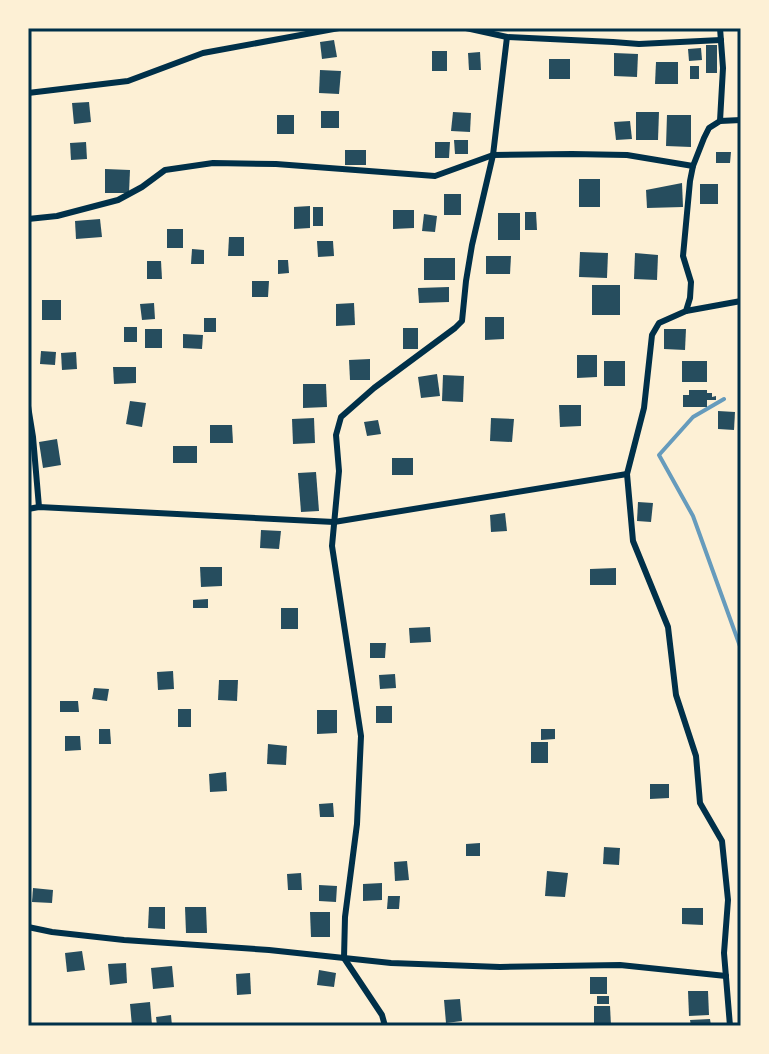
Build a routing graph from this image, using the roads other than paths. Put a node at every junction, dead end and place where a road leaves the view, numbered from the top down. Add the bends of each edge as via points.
1 (339, 28) edge
2 (720, 28) edge
3 (470, 29) edge
4 (507, 37) junction
5 (721, 40) junction
6 (28, 93) edge
7 (741, 120) edge
8 (720, 121) junction
9 (493, 155) junction
10 (693, 166) junction
11 (28, 219) edge
12 (741, 301) edge
13 (686, 311) junction
14 (28, 406) edge
15 (627, 474) junction
16 (39, 507) junction
17 (28, 509) edge
18 (334, 522) junction
19 (28, 927) edge
20 (344, 958) junction
21 (726, 976) junction
22 (385, 1026) edge
23 (730, 1026) edge

1 - 6 street via 203,53 128,81
2 - 5 street
3 - 4 street
4 - 5 street via 639,44
4 - 9 street
5 - 8 street
7 - 8 street
8 - 10 street via 709,128
9 - 10 street via 627,155
9 - 11 street via 435,176 213,163 165,170 118,200
9 - 18 street via 472,245 462,321 341,417
10 - 13 street via 683,256 691,282
12 - 13 street
13 - 15 street via 659,323 652,335 644,408
14 - 16 street
15 - 18 street
15 - 21 street via 633,541 668,627 676,695 696,756 700,803 722,841 728,900
16 - 17 street
16 - 18 street
18 - 20 street via 332,546 361,736
19 - 20 street
20 - 21 street via 500,967 620,965
20 - 22 street
21 - 23 street

